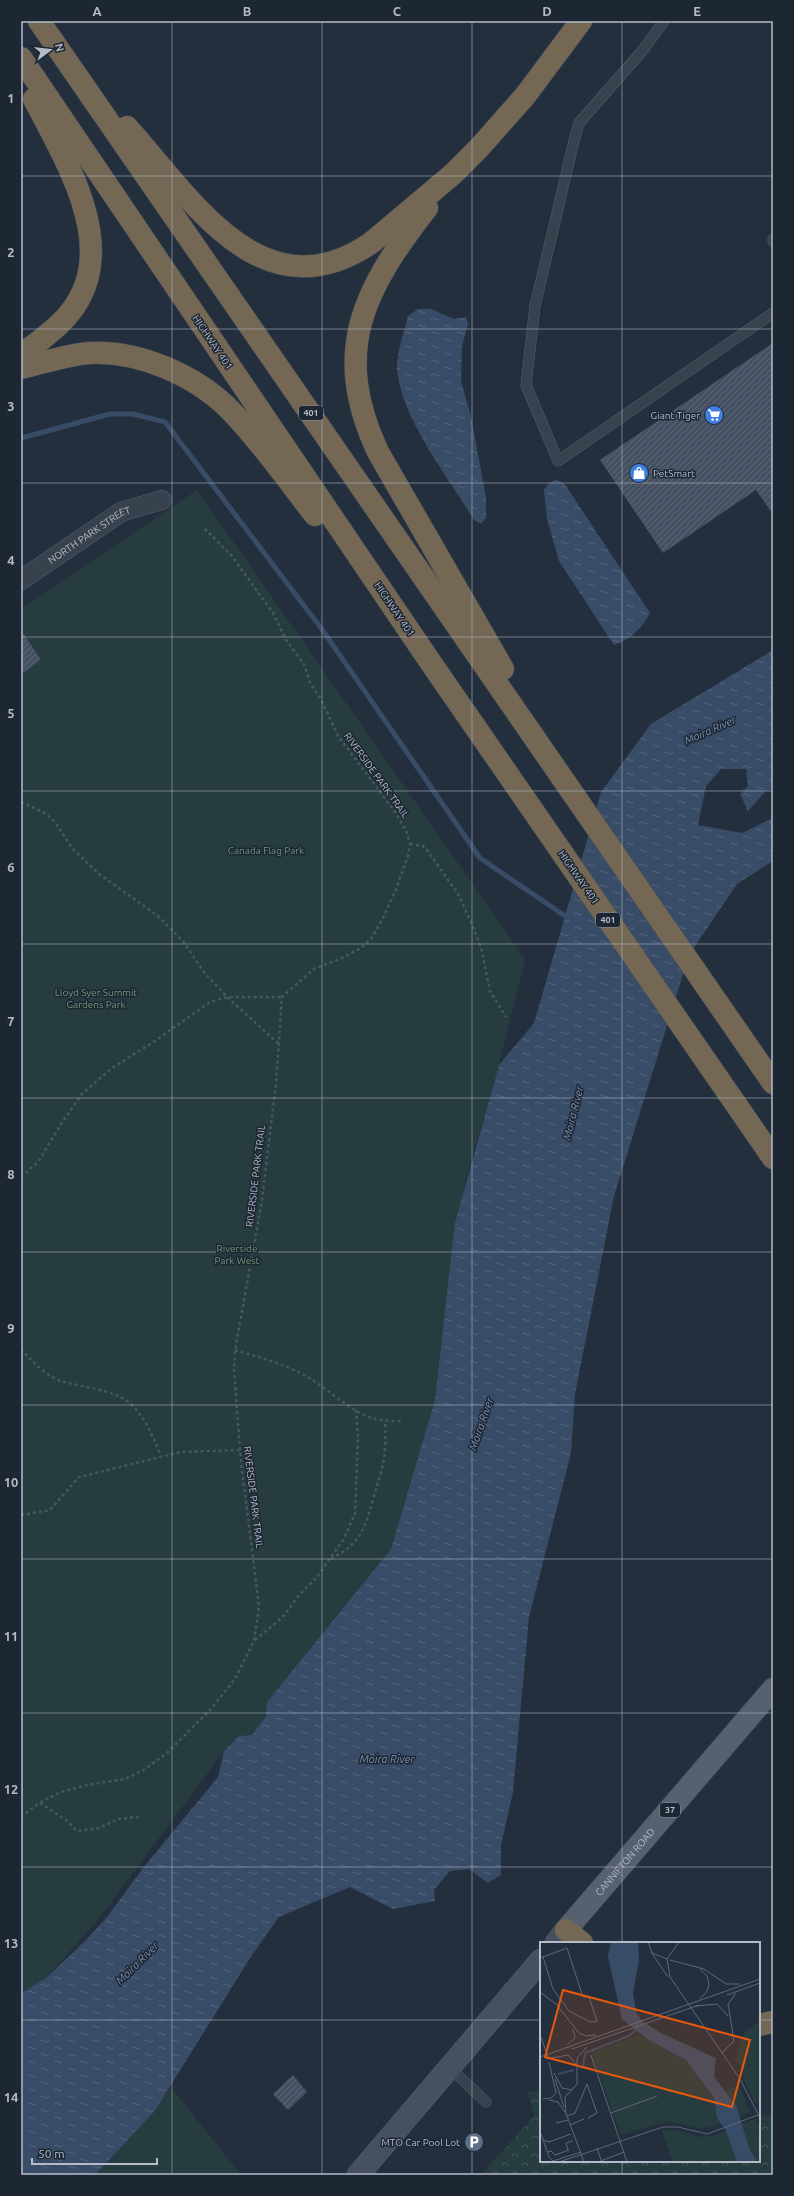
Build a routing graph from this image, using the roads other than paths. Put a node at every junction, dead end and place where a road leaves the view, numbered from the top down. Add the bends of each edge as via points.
1 (581, 21) edge
2 (664, 21) edge
3 (43, 25) edge
4 (21, 58) edge
5 (66, 60) junction
6 (21, 73) edge
7 (453, 174) junction
8 (773, 313) edge
9 (21, 353) edge
10 (21, 368) edge
11 (162, 500) dead end
12 (21, 580) edge
13 (431, 663) junction
14 (560, 773) junction
15 (773, 1083) edge
16 (773, 1158) edge
17 (773, 1689) edge
18 (568, 1939) edge
19 (540, 1961) edge
20 (773, 2022) edge
21 (760, 2025) edge
22 (450, 2068) junction
23 (486, 2102) dead end
24 (358, 2175) edge

1 - 7 highway via 525,96
2 - 8 lane via 643,50 579,123 534,306 526,385 558,461
3 - 5 highway, 401
4 - 13 highway, HIGHWAY 401 / 401
5 - 7 highway via 216,227 241,247 270,261 299,268 342,260 371,243
5 - 14 highway, 401
6 - 9 highway via 67,162 89,225 92,244 91,266 84,290 75,307 61,324
7 - 14 highway via 406,235 366,301 355,351 356,384 365,419 378,452 479,625
10 - 13 highway via 69,356 90,353 115,354 158,365 206,391 231,411 253,437
11 - 12 street, NORTH PARK STREET via 121,512
13 - 16 highway, HIGHWAY 401 / 401
14 - 15 highway, 401
17 - 18 main road, CANNIFTON ROAD / 37
19 - 22 main road
20 - 21 highway
22 - 23 lane
22 - 24 main road

